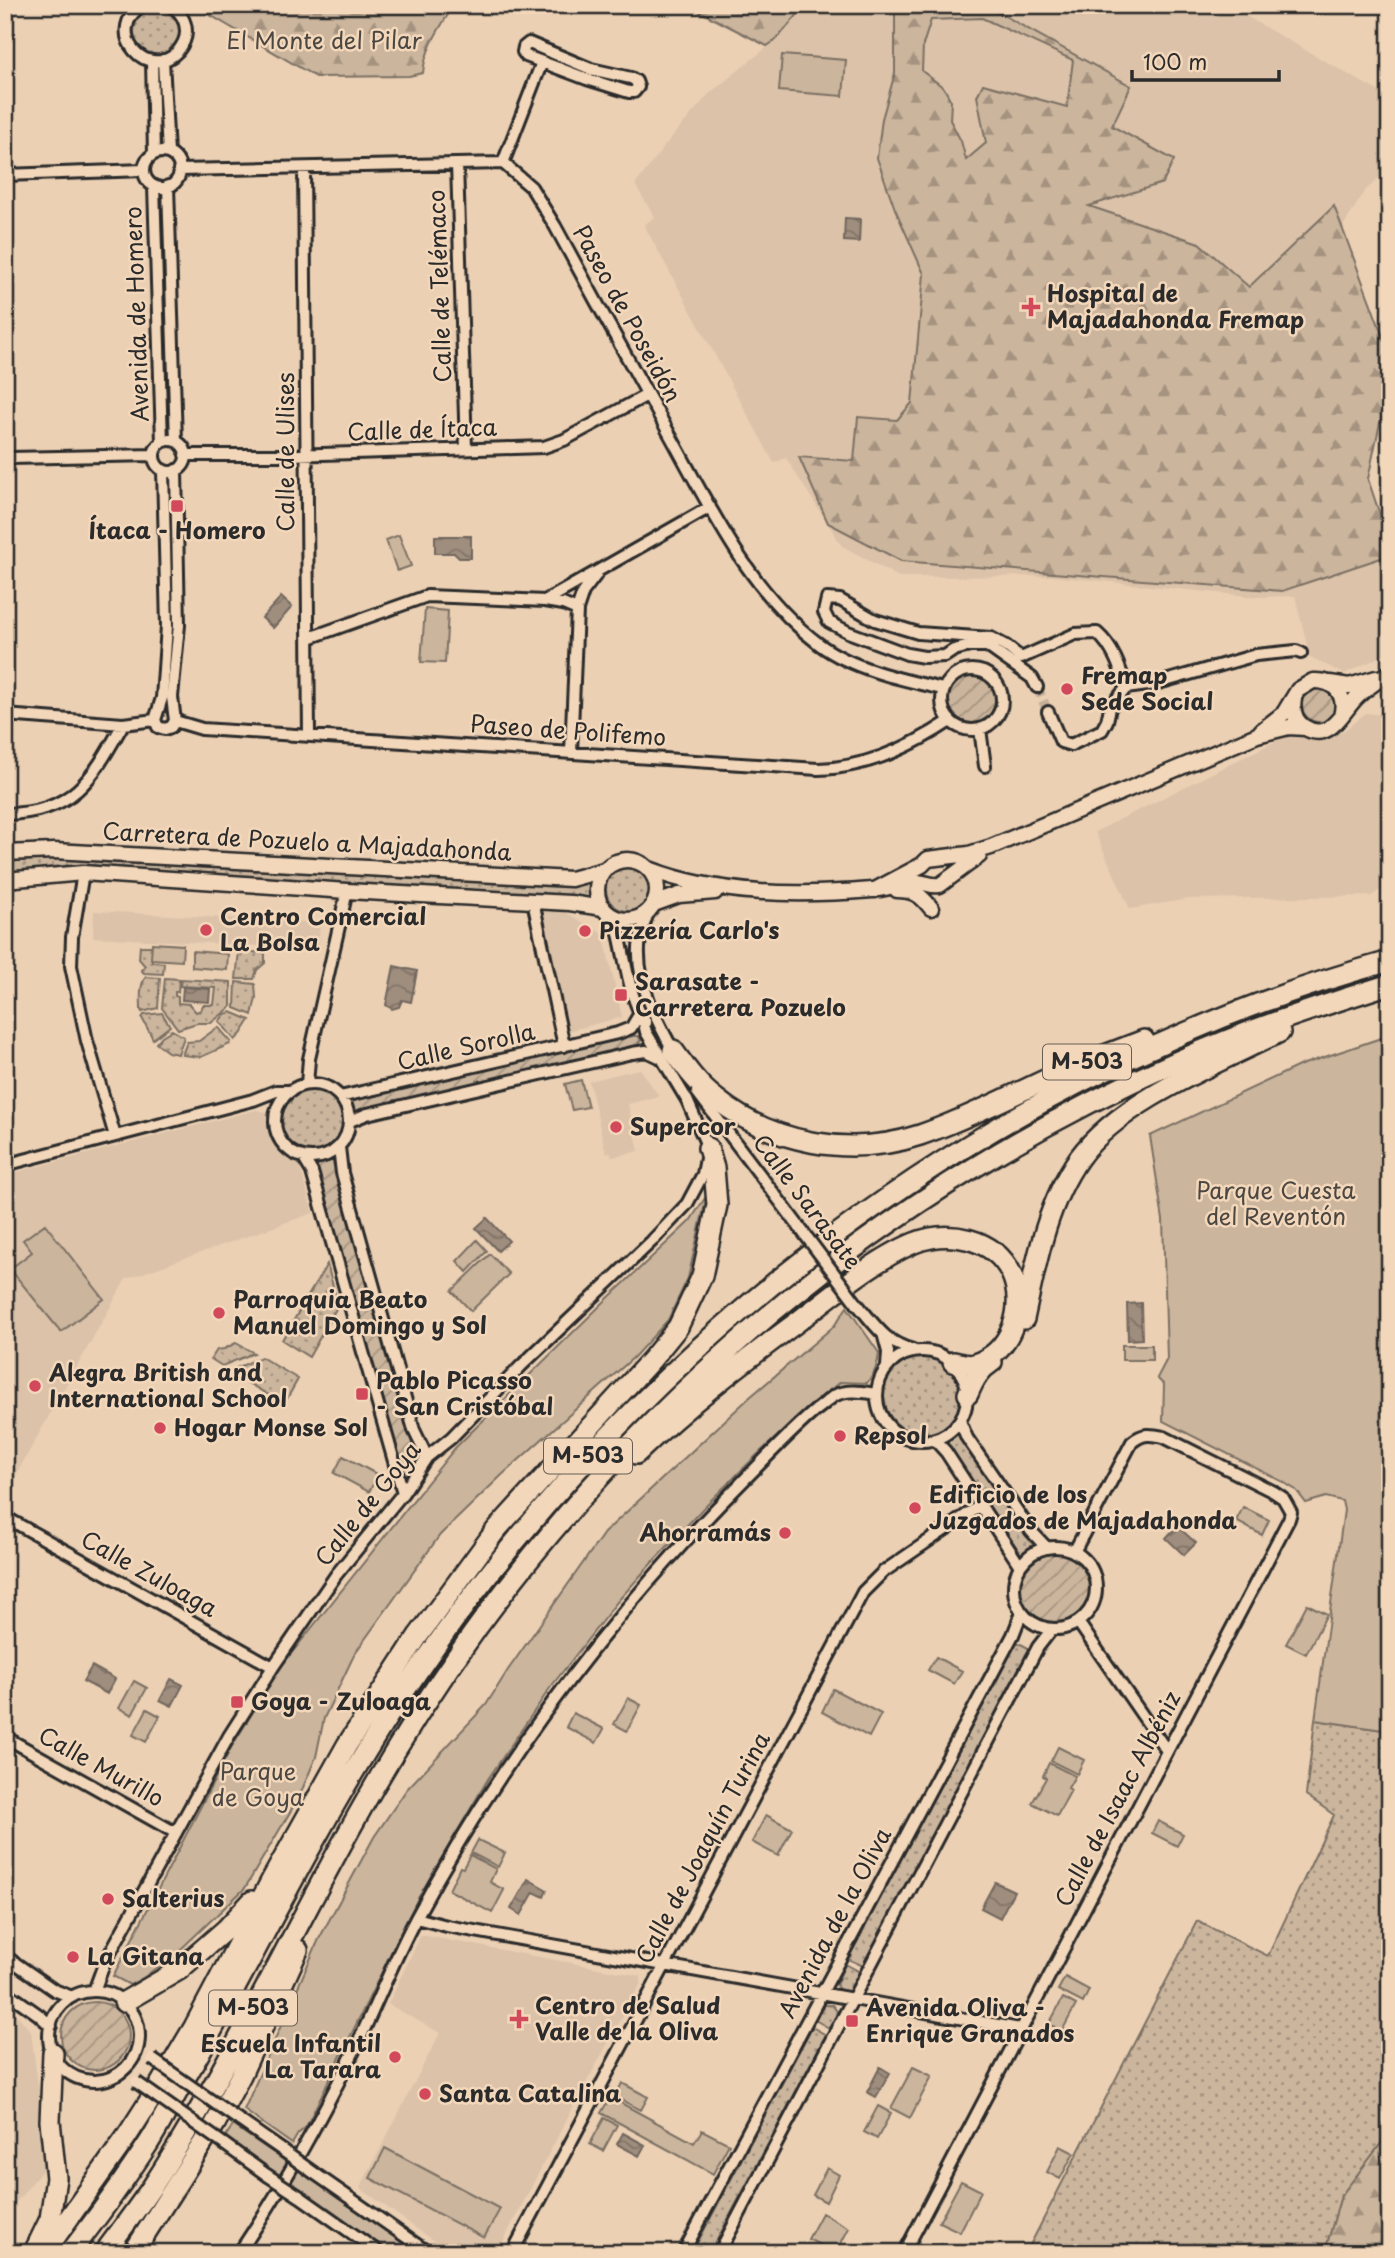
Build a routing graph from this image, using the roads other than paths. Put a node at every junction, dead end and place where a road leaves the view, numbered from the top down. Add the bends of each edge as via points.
1 (141, 5) edge
2 (170, 5) edge
3 (157, 61) junction
4 (542, 62) junction
5 (167, 153) junction
6 (154, 154) junction
7 (503, 163) junction
8 (457, 164) junction
9 (304, 168) junction
10 (144, 170) junction
11 (179, 170) junction
12 (5, 175) edge
13 (153, 186) junction
14 (168, 187) junction
15 (647, 395) junction
16 (176, 441) junction
17 (162, 442) junction
18 (466, 449) junction
19 (307, 454) junction
20 (154, 455) junction
21 (185, 455) junction
22 (7, 458) edge
23 (163, 470) junction
24 (176, 470) junction
25 (710, 507) junction
26 (597, 572) junction
27 (545, 601) junction
28 (577, 610) junction
29 (309, 638) junction
30 (1301, 653) dead end
31 (1021, 658) junction
32 (1387, 674) edge
33 (1330, 683) junction
34 (1126, 688) junction
35 (943, 689) junction
36 (1294, 698) junction
37 (1048, 712) tunnel mouth
38 (5, 715) edge
39 (156, 716) junction
40 (174, 717) junction
41 (1341, 717) junction
42 (950, 721) junction
43 (124, 724) junction
44 (1305, 728) junction
45 (980, 729) junction
46 (1257, 734) junction
47 (309, 735) junction
48 (571, 752) junction
49 (985, 766) dead end
50 (5, 814) edge
51 (991, 848) junction
52 (5, 853) edge
53 (942, 859) junction
54 (922, 865) junction
55 (649, 869) junction
56 (604, 870) junction
57 (83, 873) junction
58 (948, 878) junction
59 (12, 879) edge
60 (928, 884) junction
61 (731, 890) junction
62 (875, 890) junction
63 (346, 891) junction
64 (533, 901) junction
65 (651, 907) junction
66 (603, 908) junction
67 (615, 918) junction
68 (1390, 961) edge
69 (1390, 985) edge
70 (1262, 1003) junction
71 (642, 1016) junction
72 (600, 1038) junction
73 (564, 1046) junction
74 (666, 1054) junction
75 (605, 1059) junction
76 (307, 1084) junction
77 (291, 1091) junction
78 (696, 1091) junction
79 (340, 1097) junction
80 (258, 1099) junction
81 (277, 1113) junction
82 (349, 1121) junction
83 (115, 1136) junction
84 (339, 1147) junction
85 (708, 1148) junction
86 (303, 1157) junction
87 (5, 1165) edge
88 (884, 1338) junction
89 (915, 1351) junction
90 (953, 1362) junction
91 (887, 1367) junction
92 (877, 1394) junction
93 (968, 1394) junction
94 (960, 1421) junction
95 (935, 1440) junction
96 (427, 1457) junction
97 (566, 1480) junction
98 (402, 1493) junction
99 (981, 1505) junction
100 (5, 1517) edge
101 (551, 1534) junction
102 (1047, 1548) junction
103 (1074, 1552) junction
104 (1020, 1566) junction
105 (1022, 1612) junction
106 (1078, 1622) junction
107 (1052, 1629) junction
108 (418, 1636) junction
109 (273, 1667) junction
110 (5, 1737) edge
111 (1167, 1751) junction
112 (391, 1757) junction
113 (177, 1833) junction
114 (272, 1880) junction
115 (416, 1918) junction
116 (5, 1956) edge
117 (665, 1965) junction
118 (5, 1991) edge
119 (94, 1991) junction
120 (821, 1993) junction
121 (72, 1997) junction
122 (852, 1999) junction
123 (124, 2002) junction
124 (51, 2026) junction
125 (1020, 2029) junction
126 (138, 2045) junction
127 (53, 2053) junction
128 (117, 2074) junction
129 (33, 2253) edge
130 (44, 2253) edge
131 (70, 2253) edge
132 (104, 2253) edge
133 (133, 2253) edge
134 (239, 2253) edge
135 (380, 2253) edge
136 (429, 2253) edge
137 (512, 2253) edge
138 (683, 2253) edge
139 (719, 2253) edge
140 (904, 2253) edge

1 - 3 street via 128,19 127,37 135,53
2 - 3 street via 180,14 184,41 172,57
3 - 5 street
3 - 6 street
4 - 4 street via 629,92 638,87 631,78 591,69 529,43 524,47 526,56
4 - 7 street
5 - 6 street
5 - 11 street
6 - 10 street
7 - 8 street
7 - 15 street, Paseo de Poseidón via 531,187
8 - 9 street
8 - 18 street, Calle de Telémaco
9 - 11 street
9 - 19 street, Calle de Ulises
10 - 12 street
10 - 13 street
11 - 14 street
13 - 14 street
13 - 17 street, Avenida de Homero
14 - 16 street, Avenida de Homero
15 - 18 street, Calle de Ítaca via 544,447
15 - 25 street, Paseo de Poseidón
16 - 17 street
16 - 21 street
17 - 20 street
18 - 19 street, Calle de Ítaca
19 - 21 street, Calle de Ítaca
19 - 29 street, Calle de Ulises
20 - 22 street
20 - 23 street
21 - 24 street
23 - 24 street
23 - 39 street via 167,626 162,698
24 - 40 street via 179,625
25 - 26 street
25 - 35 street, Paseo de Poseidón via 762,589 787,618 822,646 862,667
26 - 27 street
26 - 28 street
27 - 28 street
27 - 29 street via 427,596
28 - 48 street
29 - 47 street, Calle de Ulises
30 - 34 street via 1256,655
31 - 31 street via 1034,682 987,646 970,646 946,656 907,654 829,622 824,612 827,599 918,633 991,638
31 - 34 street via 1075,634 1097,633 1107,641
32 - 33 street via 1349,686
32 - 41 street via 1356,698
33 - 36 street via 1312,681
33 - 41 street via 1343,698
34 - 37 street via 1110,708 1102,730 1071,746 1061,742
35 - 42 street via 943,711
35 - 45 street via 960,671 985,671 995,679 1003,702 991,724
36 - 44 street via 1294,715
36 - 46 street via 1284,713
38 - 43 street
39 - 40 street via 165,709
39 - 40 street via 158,727 165,729 171,727
39 - 43 street
40 - 47 street, Paseo de Polifemo via 202,729
41 - 44 street via 1326,730
42 - 45 street via 964,729
42 - 48 street, Paseo de Polifemo via 929,735 841,768
43 - 50 street via 80,789 47,810
44 - 46 street
45 - 49 street
46 - 51 street
47 - 48 street, Paseo de Polifemo
51 - 53 street
51 - 58 street
52 - 56 street, Carretera de Pozuelo a Majadahonda via 54,851 571,879
53 - 54 street via 928,859
53 - 58 street via 950,869
54 - 60 street via 920,873
54 - 62 street
55 - 56 street via 626,860
55 - 61 street
55 - 65 street via 657,886
56 - 66 street via 597,889
57 - 59 street, Carretera de Pozuelo a Majadahonda
57 - 63 street, Carretera de Pozuelo a Majadahonda
57 - 83 street via 71,966
58 - 60 street via 940,886
60 - 62 street
60 - 62 street via 931,908 910,890
61 - 62 street
61 - 65 street via 679,895
63 - 64 street, Carretera de Pozuelo a Majadahonda
63 - 76 street
64 - 66 street, Carretera de Pozuelo a Majadahonda
64 - 73 street
65 - 67 street via 633,919
65 - 74 street, Calle Sarasate via 638,946 639,960
66 - 67 street
67 - 71 street, Calle Sarasate
68 - 70 highway, M-503
69 - 93 highway via 1347,1007 1281,1031 1121,1115 1079,1158 1063,1186 1043,1237 1023,1321 1007,1349 975,1378
69 - 101 highway, M-503 via 1279,1020 1176,1061 1047,1125 913,1207 813,1279 688,1385 604,1471
70 - 74 highway, M-503 via 1171,1029 918,1136 867,1146 817,1144 752,1124 715,1099
70 - 97 highway, M-503 via 1165,1042 1069,1090 989,1133 893,1194 738,1312 656,1387
71 - 72 street, Calle Sorolla via 631,1028
71 - 74 street via 646,1032
71 - 78 street, Calle Sarasate via 677,1071
72 - 73 street, Calle Sorolla
72 - 75 street via 609,1050
73 - 79 street, Calle Sorolla
74 - 75 street, Calle Sorolla via 646,1051
74 - 78 street, Calle Sarasate
74 - 85 street
75 - 82 street, Calle Sorolla
76 - 77 street
76 - 79 street via 318,1084
77 - 80 street via 276,1091
77 - 81 street
78 - 88 street, Calle Sarasate, bridge
79 - 82 street
80 - 81 street
80 - 83 street
81 - 86 street via 282,1143
82 - 84 street
83 - 87 street
84 - 86 street via 316,1158
84 - 96 street via 339,1164 414,1430
85 - 96 street, Calle de Goya via 703,1174 687,1204
85 - 108 highway via 718,1205 702,1276 678,1327 496,1530
86 - 98 street via 312,1172
88 - 89 street, Calle Sarasate
88 - 91 street
89 - 90 street via 936,1352
89 - 91 street
90 - 93 street via 964,1377
90 - 101 highway via 972,1365 1002,1346 1017,1318 1014,1279 1006,1263 970,1239 916,1242 825,1300 719,1381
91 - 92 street
92 - 95 street via 883,1420 893,1431 906,1438
92 - 115 street via 854,1391 835,1396 805,1419 691,1532 613,1623 514,1755
93 - 94 street
94 - 95 street
94 - 102 street via 967,1438
95 - 99 street
96 - 98 street, Calle de Goya
97 - 108 highway via 528,1507
97 - 131 highway, M-503 via 461,1608 388,1716 148,2143
98 - 109 street, Calle de Goya via 336,1575
99 - 104 street
99 - 117 street, Calle de Joaquín Turina via 883,1572 863,1592
100 - 109 street, Calle Zuloaga
101 - 112 highway, M-503 via 481,1624
102 - 103 street
102 - 104 street
103 - 106 street via 1086,1560 1096,1586 1088,1612
103 - 111 street, Calle de Isaac Albéniz via 1132,1442 1148,1434 1164,1437 1274,1492 1291,1512
104 - 105 street via 1014,1590
105 - 107 street via 1030,1621
105 - 120 street, Avenida de la Oliva
106 - 107 street
106 - 111 street
107 - 122 street via 1038,1647
108 - 114 highway via 353,1735
109 - 113 street, Calle de Goya via 229,1736
110 - 113 street, Calle Murillo
111 - 125 street, Calle de Isaac Albéniz
112 - 132 highway, M-503 via 219,2073 153,2185
112 - 133 highway via 241,2075
113 - 119 street, Calle de Goya via 104,1964
114 - 123 highway via 179,1970
114 - 130 highway via 159,2086
115 - 117 street
115 - 134 street via 332,2095
116 - 121 street
117 - 120 street
117 - 137 street, Calle de Joaquín Turina
118 - 124 street
119 - 121 street
119 - 123 street
120 - 122 street
120 - 138 street, Avenida de la Oliva
121 - 124 street
122 - 125 street
122 - 139 street
123 - 126 street via 138,2026
124 - 127 street
125 - 140 street, Calle de Isaac Albéniz
126 - 128 street via 127,2067
126 - 136 street, bridge
127 - 128 street via 66,2070 85,2080
127 - 129 highway via 50,2120 56,2178 50,2219
128 - 135 street, bridge via 136,2082

